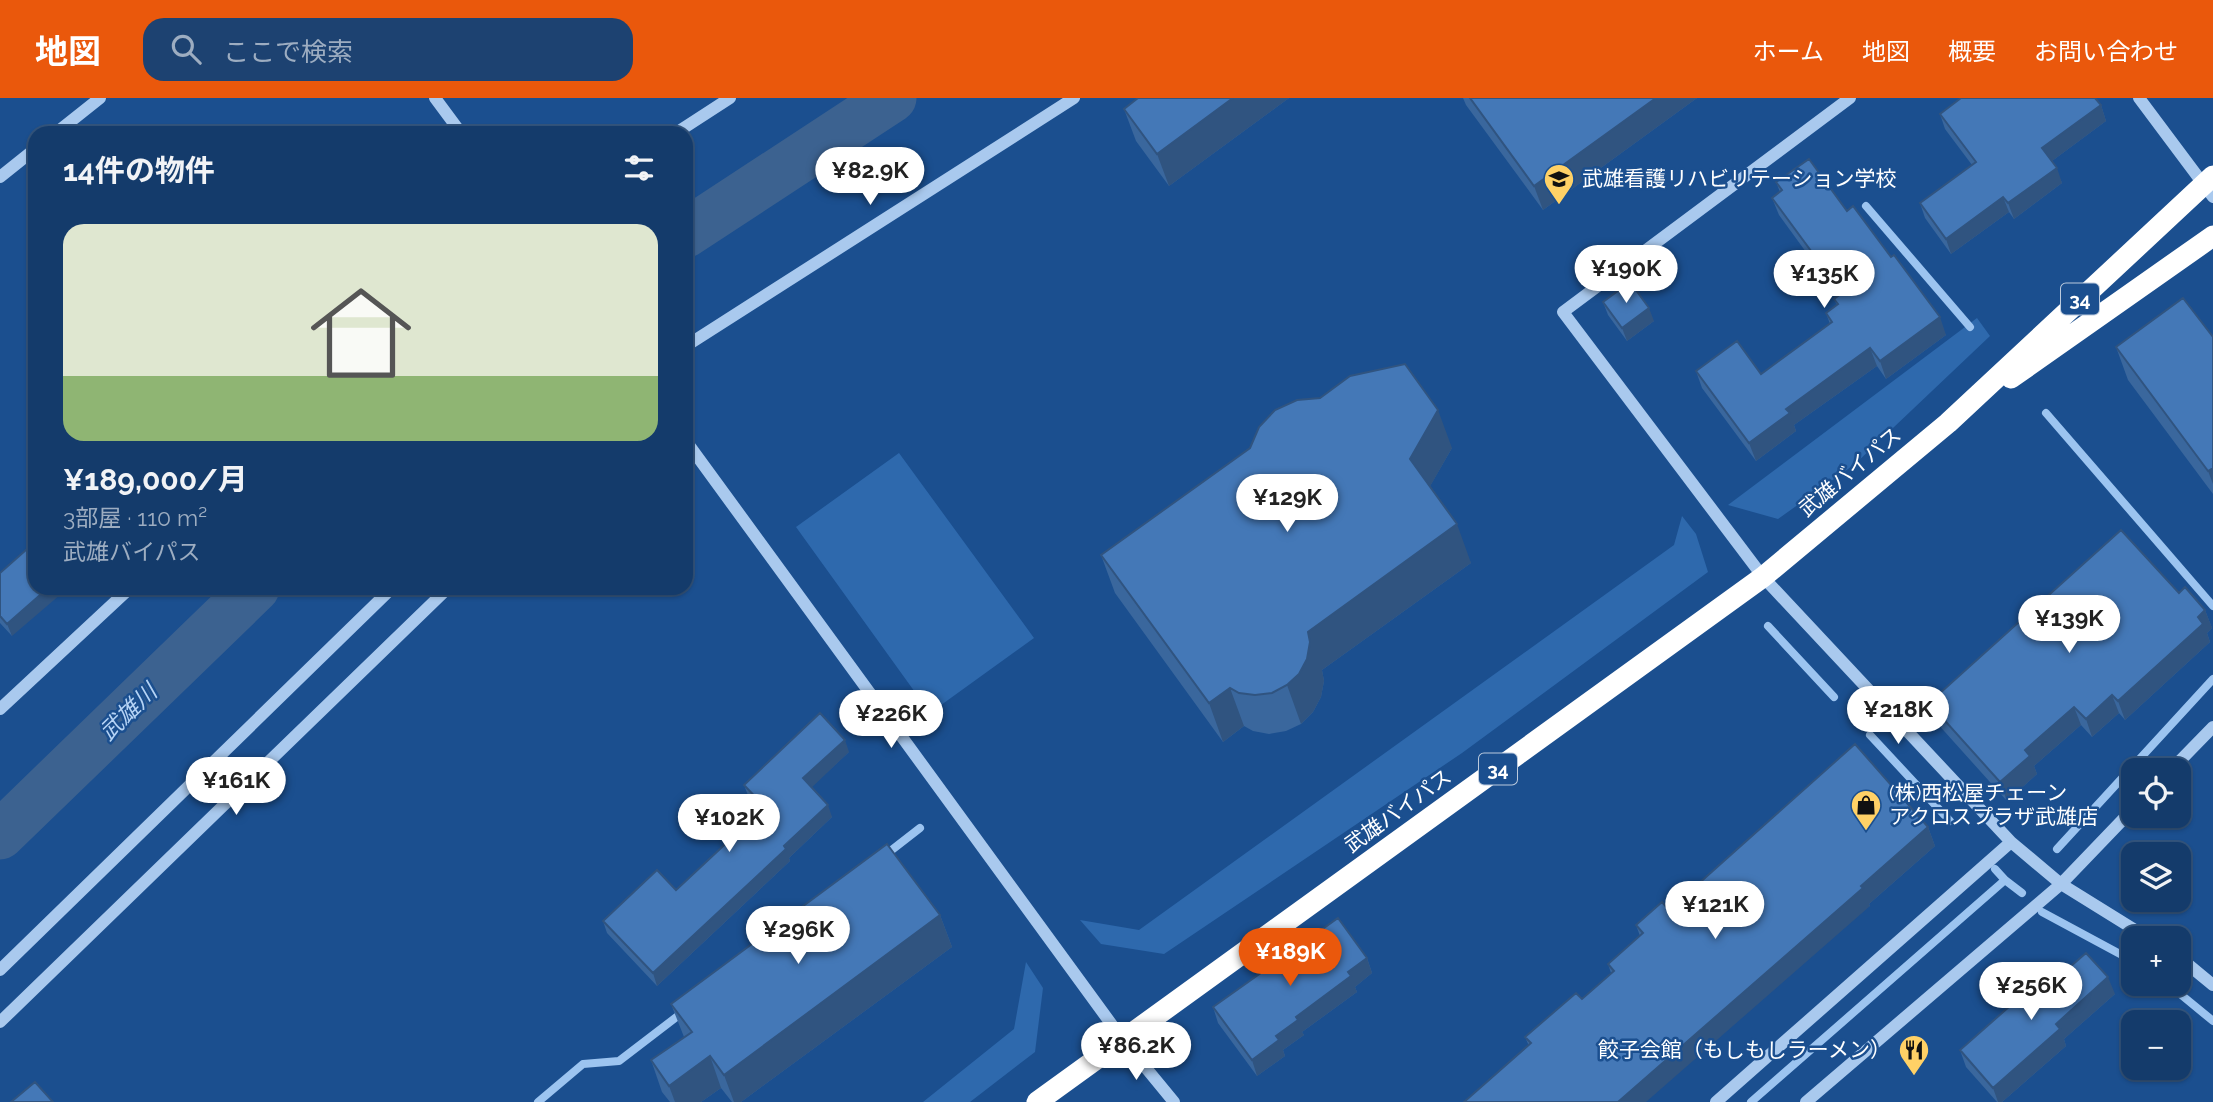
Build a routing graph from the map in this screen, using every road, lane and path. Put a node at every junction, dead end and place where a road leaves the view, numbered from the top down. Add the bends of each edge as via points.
1 (100, 98) edge
2 (435, 98) edge
3 (730, 98) edge
4 (1074, 98) edge
5 (2139, 98) edge
6 (1842, 100) edge
7 (65, 126) edge
8 (456, 126) edge
9 (687, 126) edge
10 (28, 155) edge
11 (0, 177) edge
12 (2210, 185) edge
13 (2213, 236) edge
14 (693, 342) edge
15 (1948, 423) junction
16 (693, 451) edge
17 (1763, 578) junction
18 (122, 595) edge
19 (385, 595) edge
20 (441, 595) edge
21 (0, 709) edge
22 (2213, 727) edge
23 (2183, 758) edge
24 (2121, 823) edge
25 (2011, 842) junction
26 (2062, 884) junction
27 (2129, 926) edge
28 (2191, 967) edge
29 (0, 970) edge
30 (2213, 985) edge
31 (0, 1022) edge
32 (1123, 1040) junction
33 (1037, 1102) edge
34 (1174, 1102) edge
35 (1716, 1102) edge
36 (1806, 1102) edge

1 - 7 street
2 - 8 street
3 - 9 street
4 - 14 street
5 - 12 street
6 - 17 street via 1563,312
10 - 11 street
12 - 15 highway, 武雄バイパス / 34
13 - 15 highway, 武雄バイパス / 34
15 - 17 highway, 武雄バイパス / 34
16 - 32 street
17 - 25 street
17 - 32 highway, 武雄バイパス / 34
18 - 21 street
19 - 29 street
20 - 31 street
22 - 23 street
24 - 26 street
25 - 26 street
25 - 35 street
26 - 27 street
26 - 36 street
28 - 30 street
32 - 33 highway, 武雄バイパス / 34
32 - 34 street

